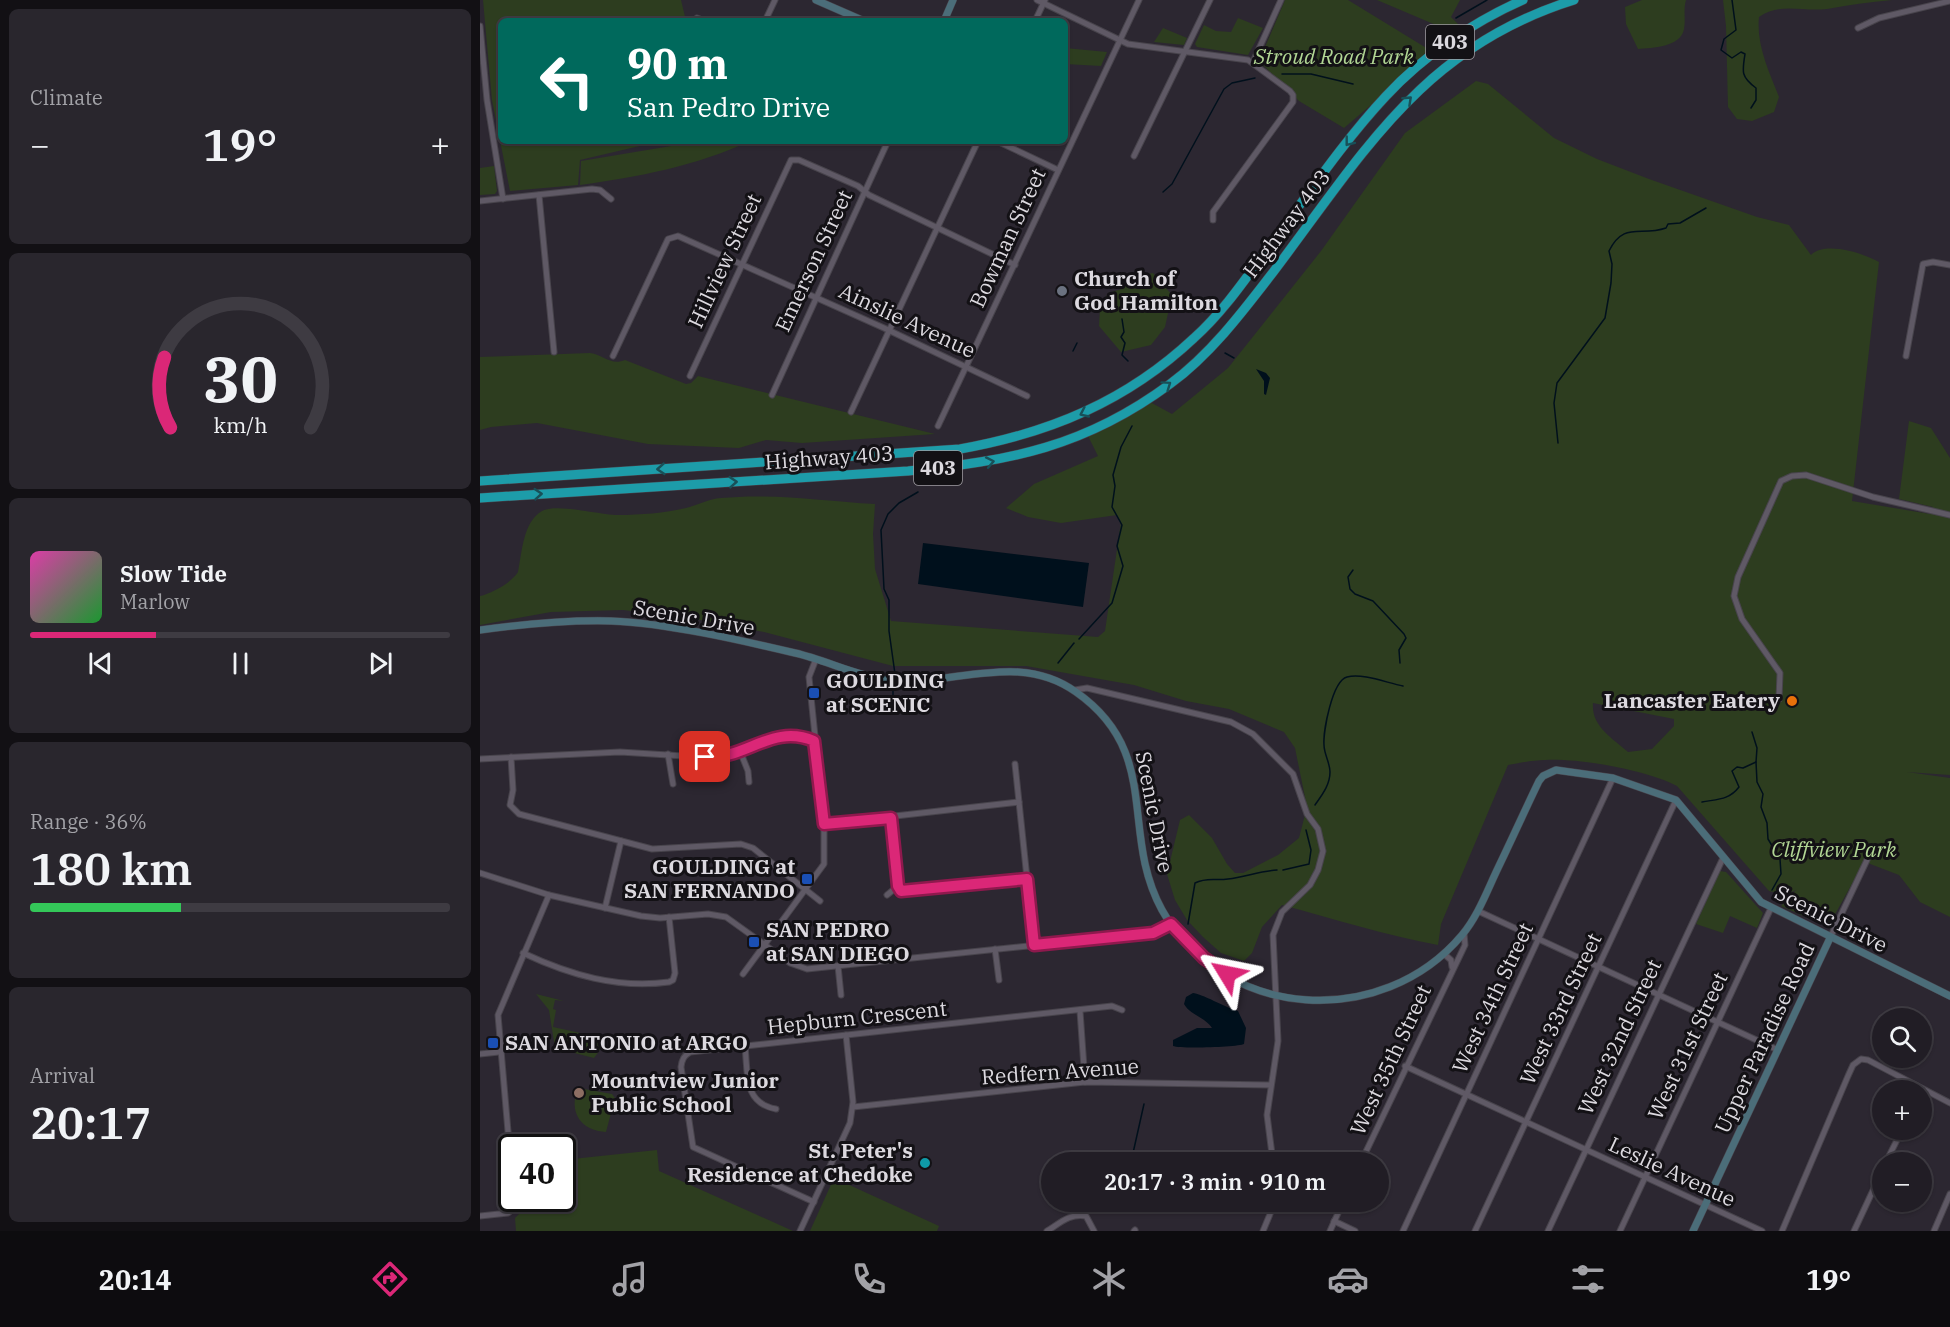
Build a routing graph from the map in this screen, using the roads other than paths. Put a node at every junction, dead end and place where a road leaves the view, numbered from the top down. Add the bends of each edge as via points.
1 (775, 0) edge
2 (816, 0) edge
3 (953, 0) edge
4 (1036, 0) edge
5 (1139, 0) edge
6 (1210, 0) edge
7 (1281, 0) edge
8 (1523, 0) edge
9 (1574, 0) edge
10 (1950, 1) edge
11 (1044, 2) edge
12 (766, 18) edge
13 (857, 18) edge
14 (945, 18) edge
15 (1036, 18) edge
16 (480, 26) edge
17 (1858, 28) dead end
18 (1120, 40) junction
19 (1185, 52) junction
20 (1253, 62) junction
21 (887, 144) edge
22 (977, 144) edge
23 (1003, 144) edge
24 (1134, 156) dead end
25 (1058, 170) junction
26 (864, 191) junction
27 (539, 195) junction
28 (503, 199) junction
29 (611, 199) dead end
30 (480, 201) edge
31 (1213, 220) dead end
32 (938, 228) junction
33 (741, 265) junction
34 (1015, 265) junction
35 (1950, 266) edge
36 (815, 297) junction
37 (889, 330) junction
38 (554, 352) dead end
39 (614, 356) dead end
40 (1906, 356) dead end
41 (965, 366) junction
42 (690, 376) dead end
43 (772, 395) dead end
44 (1027, 396) dead end
45 (851, 412) dead end
46 (938, 426) dead end
47 (480, 480) edge
48 (480, 498) edge
49 (1950, 514) edge
50 (480, 630) edge
51 (816, 659) junction
52 (1075, 690) junction
53 (1779, 699) dead end
54 (814, 741) junction
55 (740, 751) junction
56 (668, 754) junction
57 (511, 757) junction
58 (480, 759) edge
59 (1015, 764) dead end
60 (1613, 778) junction
61 (749, 782) dead end
62 (673, 784) dead end
63 (1676, 800) junction
64 (1019, 802) junction
65 (891, 818) junction
66 (824, 824) junction
67 (621, 841) junction
68 (1723, 858) junction
69 (1867, 860) dead end
70 (482, 874) edge
71 (1027, 879) junction
72 (480, 882) edge
73 (898, 886) junction
74 (806, 889) junction
75 (549, 895) junction
76 (887, 895) dead end
77 (820, 901) dead end
78 (605, 908) junction
79 (1771, 908) junction
80 (1478, 911) junction
81 (669, 918) junction
82 (1171, 924) junction
83 (1464, 933) junction
84 (1830, 938) junction
85 (1538, 939) junction
86 (764, 944) junction
87 (1034, 945) junction
88 (995, 949) junction
89 (523, 953) junction
90 (1444, 954) junction
91 (838, 966) junction
92 (1599, 967) junction
93 (1452, 972) junction
94 (743, 974) dead end
95 (999, 980) dead end
96 (841, 994) dead end
97 (1658, 994) junction
98 (1950, 996) edge
99 (1277, 997) junction
100 (1122, 1010) dead end
101 (1080, 1011) junction
102 (1718, 1023) junction
103 (846, 1035) junction
104 (745, 1046) junction
105 (1779, 1050) junction
106 (499, 1052) junction
107 (480, 1054) edge
108 (1405, 1066) junction
109 (1903, 1080) edge
110 (1085, 1082) junction
111 (1270, 1085) junction
112 (1467, 1095) junction
113 (1932, 1095) edge
114 (1950, 1102) edge
115 (853, 1107) junction
116 (776, 1108) dead end
117 (1526, 1122) junction
118 (507, 1134) edge
119 (1586, 1150) junction
120 (1272, 1152) edge
121 (1366, 1152) edge
122 (1645, 1177) junction
123 (1872, 1192) edge
124 (1950, 1194) edge
125 (814, 1202) junction
126 (1705, 1205) junction
127 (509, 1212) edge
128 (1271, 1212) edge
129 (1338, 1212) edge
130 (480, 1216) edge
131 (1334, 1221) junction
132 (800, 1231) edge
133 (1047, 1231) edge
134 (1094, 1231) edge
135 (1263, 1231) edge
136 (1330, 1231) edge
137 (1355, 1231) edge
138 (1403, 1231) edge
139 (1475, 1231) edge
140 (1548, 1231) edge
141 (1620, 1231) edge
142 (1693, 1231) edge
143 (1762, 1231) edge
144 (1782, 1231) edge
145 (1854, 1231) edge
146 (1934, 1231) edge

1 - 12 street
2 - 13 street
3 - 14 street
4 - 11 street
5 - 18 street, Bowman Street
6 - 19 street
7 - 20 street
8 -> 47 highway, Highway 403 / 403 via 1470,29 1402,79 1229,301 1197,336 1132,388 1079,416 1017,438 960,449
48 -> 9 highway, Highway 403 / 403 via 954,466 1025,455 1076,437 1121,416 1195,362 1252,300 1401,106 1444,66 1490,36
10 - 17 street via 1879,18
11 - 15 street
11 - 18 street
16 - 28 street
18 - 19 street
18 - 25 street, Bowman Street
19 - 20 street
19 - 24 street
20 - 31 street via 1290,91 1293,102 1213,212
21 - 26 street, Emerson Street
22 - 32 street
23 - 25 street
25 - 34 street, Bowman Street
26 - 32 street
26 - 33 street, Hillview Street via 799,160 791,160
26 - 36 street, Emerson Street
27 - 28 street
27 - 29 street via 592,189
27 - 38 street
28 - 30 street
32 - 34 street
32 - 37 street
33 - 36 street, Ainslie Avenue
33 - 39 street, Ainslie Avenue via 673,236 668,239
33 - 42 street, Hillview Street
34 - 41 street, Bowman Street
35 - 40 street via 1923,264
36 - 37 street, Ainslie Avenue
36 - 43 street, Emerson Street
37 - 41 street, Ainslie Avenue
37 - 45 street
41 - 44 street, Ainslie Avenue
41 - 46 street, Bowman Street
49 - 53 street via 1873,497 1806,476 1781,481 1738,577 1734,596 1742,619 1780,673
50 - 51 street, Scenic Drive via 611,621 735,640
51 - 52 street, Scenic Drive via 891,680 1006,670 1042,676
51 - 54 street via 809,677
52 - 82 street, Scenic Drive via 1105,718 1126,751 1133,773 1144,860 1152,888
52 - 99 street via 1087,688 1231,722 1253,734 1293,774 1307,814 1318,829 1323,851 1310,885 1277,922 1272,950
54 - 55 street via 780,735
54 - 66 street
55 - 56 street via 716,758
55 - 61 street
56 - 57 street via 609,752
56 - 62 street
57 - 58 street
57 - 67 street via 510,805 514,812
59 - 64 street
60 - 63 street, Scenic Drive
60 - 80 street, Scenic Drive via 1556,770 1543,776
60 - 85 street, West 34th Street
63 - 68 street, Scenic Drive
63 - 92 street, West 33rd Street
64 - 65 street
64 - 71 street
65 - 66 street
65 - 73 street
66 - 74 street via 824,864
67 - 74 street via 661,850 741,844 753,848
67 - 78 street
68 - 79 street, Scenic Drive via 1755,897
68 - 97 street, West 32nd Street
69 - 84 street, Upper Paradise Road
70 - 72 street
70 - 75 street
71 - 73 street via 907,892
71 - 87 street
73 - 76 street
74 - 77 street
74 - 86 street
75 - 78 street
75 - 89 street
78 - 81 street
79 - 84 street, Scenic Drive
79 - 102 street, West 31st Street
80 - 83 street, Scenic Drive
80 - 85 street
81 - 86 street via 718,914
81 - 89 street via 675,973 669,982 620,984 568,972
82 - 87 street via 1153,933
82 - 99 street, Scenic Drive via 1215,967
83 - 90 street, Scenic Drive
83 - 93 street, West 35th Street via 1465,945
84 - 98 street, Scenic Drive
84 - 105 street, Upper Paradise Road
85 - 92 street
85 - 112 street, West 34th Street
86 - 91 street via 798,967
86 - 94 street
87 - 88 street
88 - 91 street
88 - 95 street
89 - 106 street via 498,1015
90 - 93 street, West 35th Street via 1451,960
90 - 99 street, Scenic Drive via 1406,980 1362,997 1317,1001
91 - 96 street
92 - 97 street
92 - 117 street, West 33rd Street
93 - 108 street, West 35th Street
97 - 102 street
97 - 119 street, West 32nd Street
99 - 111 street via 1278,1041
100 - 101 street, Hepburn Crescent via 1112,1006
101 - 103 street, Hepburn Crescent
101 - 110 street
102 - 105 street
102 - 122 street, West 31st Street
103 - 104 street, Hepburn Crescent
103 - 115 street
104 - 116 street via 751,1092 758,1103
104 - 125 street, Hepburn Crescent via 690,1052 682,1060 693,1147
105 - 126 street, Upper Paradise Road
106 - 107 street
106 - 118 street
108 - 112 street, Leslie Avenue
108 - 121 street, West 35th Street
109 - 144 street via 1868,1060 1861,1059 1854,1065
110 - 111 street, Redfern Avenue
110 - 115 street, Redfern Avenue
111 - 120 street via 1267,1115
112 - 117 street, Leslie Avenue
112 - 138 street, West 34th Street
113 - 114 street
115 - 125 street via 845,1136
117 - 119 street, Leslie Avenue
117 - 139 street, West 33rd Street
119 - 122 street, Leslie Avenue
119 - 140 street, West 32nd Street
122 - 126 street, Leslie Avenue
122 - 141 street, West 31st Street
123 - 145 street
124 - 146 street
125 - 132 street
126 - 142 street, Upper Paradise Road
126 - 143 street, Leslie Avenue
127 - 130 street
128 - 135 street
129 - 131 street
131 - 136 street
131 - 137 street
133 - 134 street via 1079,1215 1086,1216

